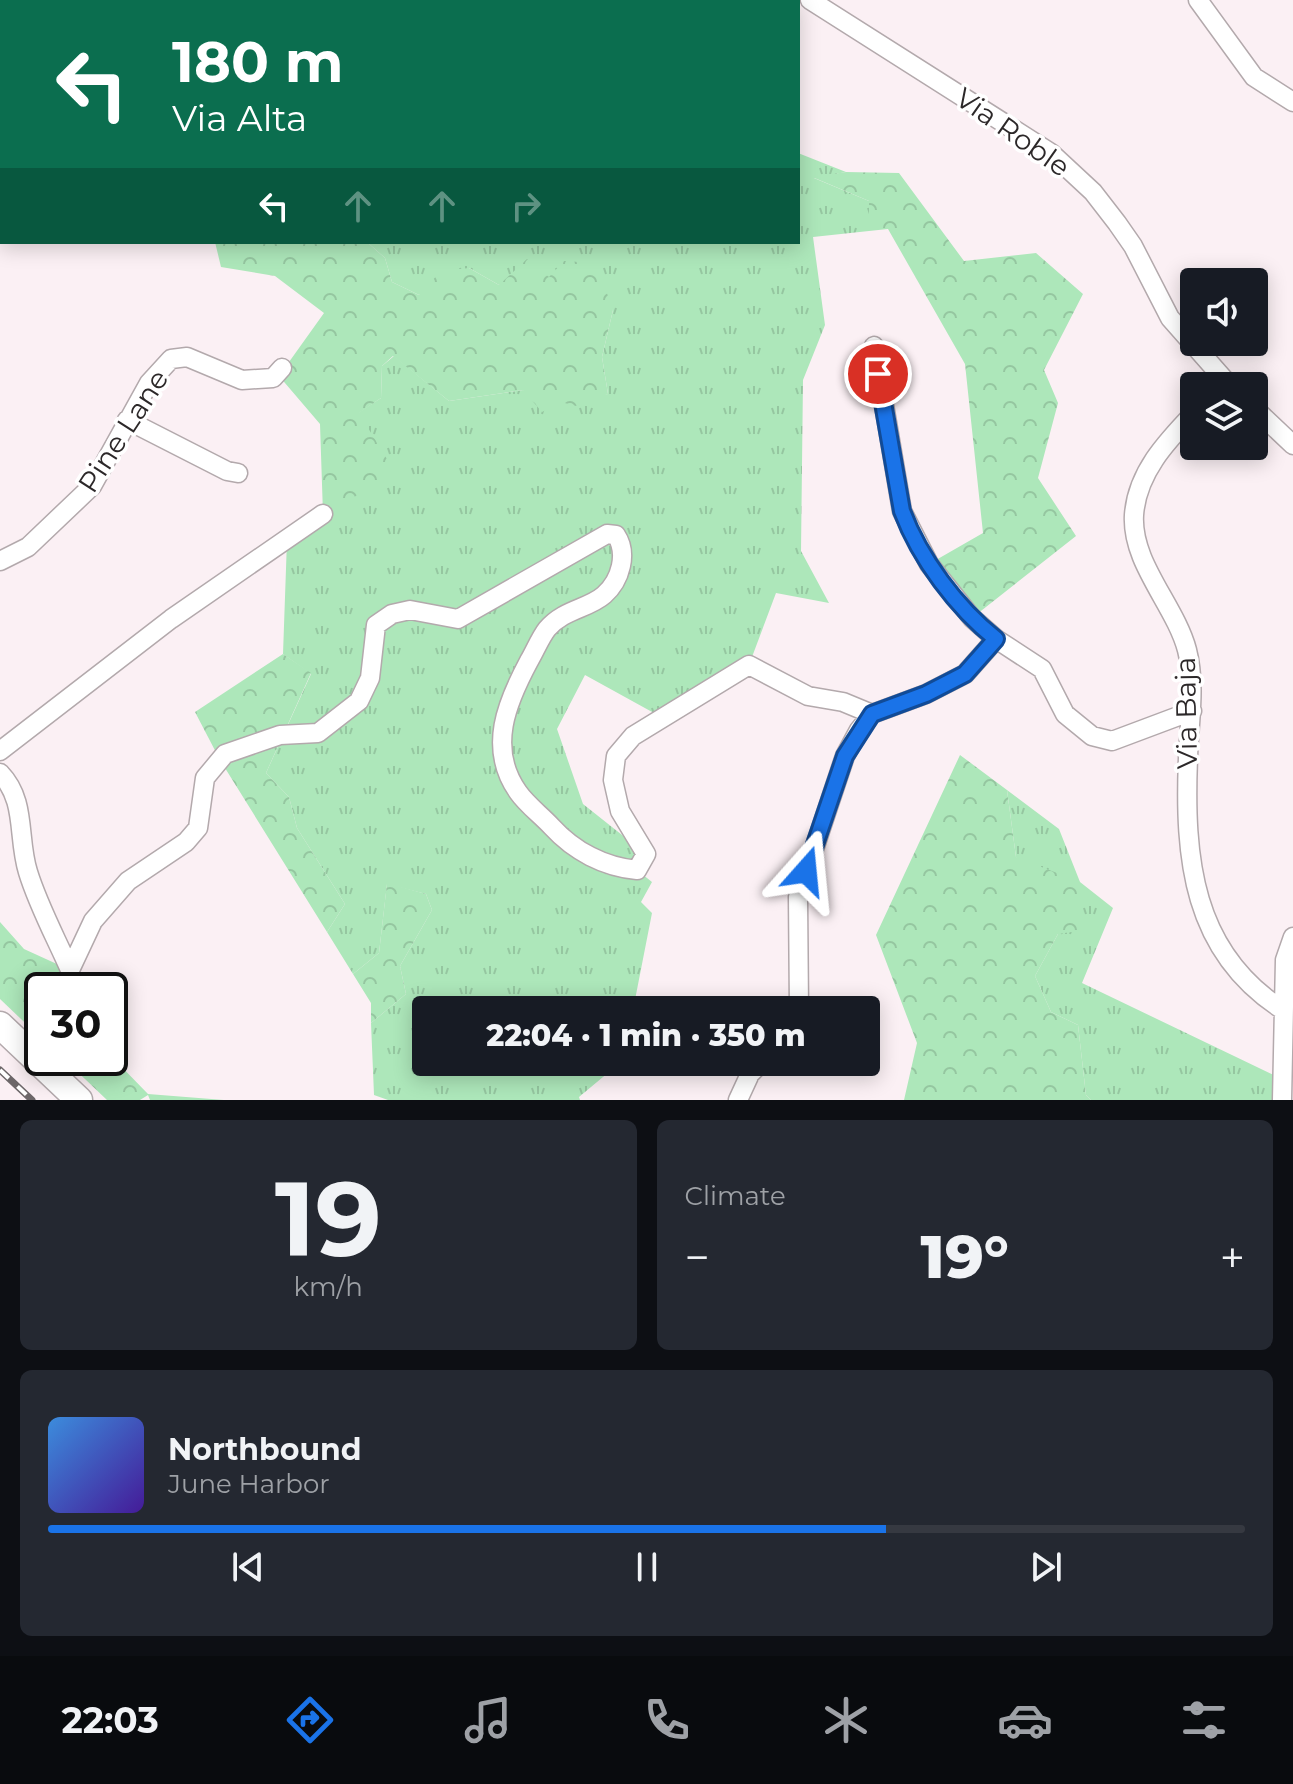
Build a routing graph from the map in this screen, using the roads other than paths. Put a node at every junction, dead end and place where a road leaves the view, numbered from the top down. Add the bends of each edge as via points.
1 (810, 0) edge
2 (1198, 0) edge
3 (1293, 102) edge
4 (874, 346) dead end
5 (282, 368) dead end
6 (1215, 372) edge
7 (127, 420) junction
8 (1268, 421) edge
9 (1180, 427) edge
10 (1293, 445) edge
11 (238, 473) dead end
12 (323, 514) dead end
13 (0, 561) edge
14 (996, 639) junction
15 (1192, 711) junction
16 (872, 714) junction
17 (0, 751) edge
18 (0, 773) edge
19 (1293, 937) edge
20 (799, 996) edge
21 (1283, 1010) junction
22 (0, 1025) edge
23 (749, 1076) edge
24 (79, 1100) edge
25 (738, 1100) edge
26 (1282, 1100) edge

1 - 6 street, Via Roble via 1051,153 1076,175 1133,246 1170,318
2 - 3 street via 1254,77
4 - 14 street via 909,530 972,618
5 - 7 street, Pine Lane via 273,378 242,380 187,357 171,359
7 - 11 street
7 - 13 street, Pine Lane via 92,486 28,547
8 - 10 street
9 - 15 street, Via Baja via 1145,475 1134,515 1142,556 1188,652
12 - 17 street via 171,619
14 - 15 street via 1042,669 1065,714 1079,729 1104,742
14 - 16 street via 965,674
15 - 21 street, Via Baja via 1188,808 1191,875 1199,902 1223,954 1263,997
16 - 18 street via 808,696 749,665 633,736 616,756 613,780 620,811 646,854 637,870 588,856 561,837 517,791 504,759 500,729 547,629 571,609 604,595 623,563 624,547 616,535 607,534 458,619 410,610 376,625 370,678 359,701 318,733 280,735 225,754 205,778 198,828 128,881 93,921 70,970 29,874 20,808
16 - 20 street via 845,756 798,897
19 - 21 street via 1285,960
21 - 26 street
22 - 24 highway
23 - 25 street

